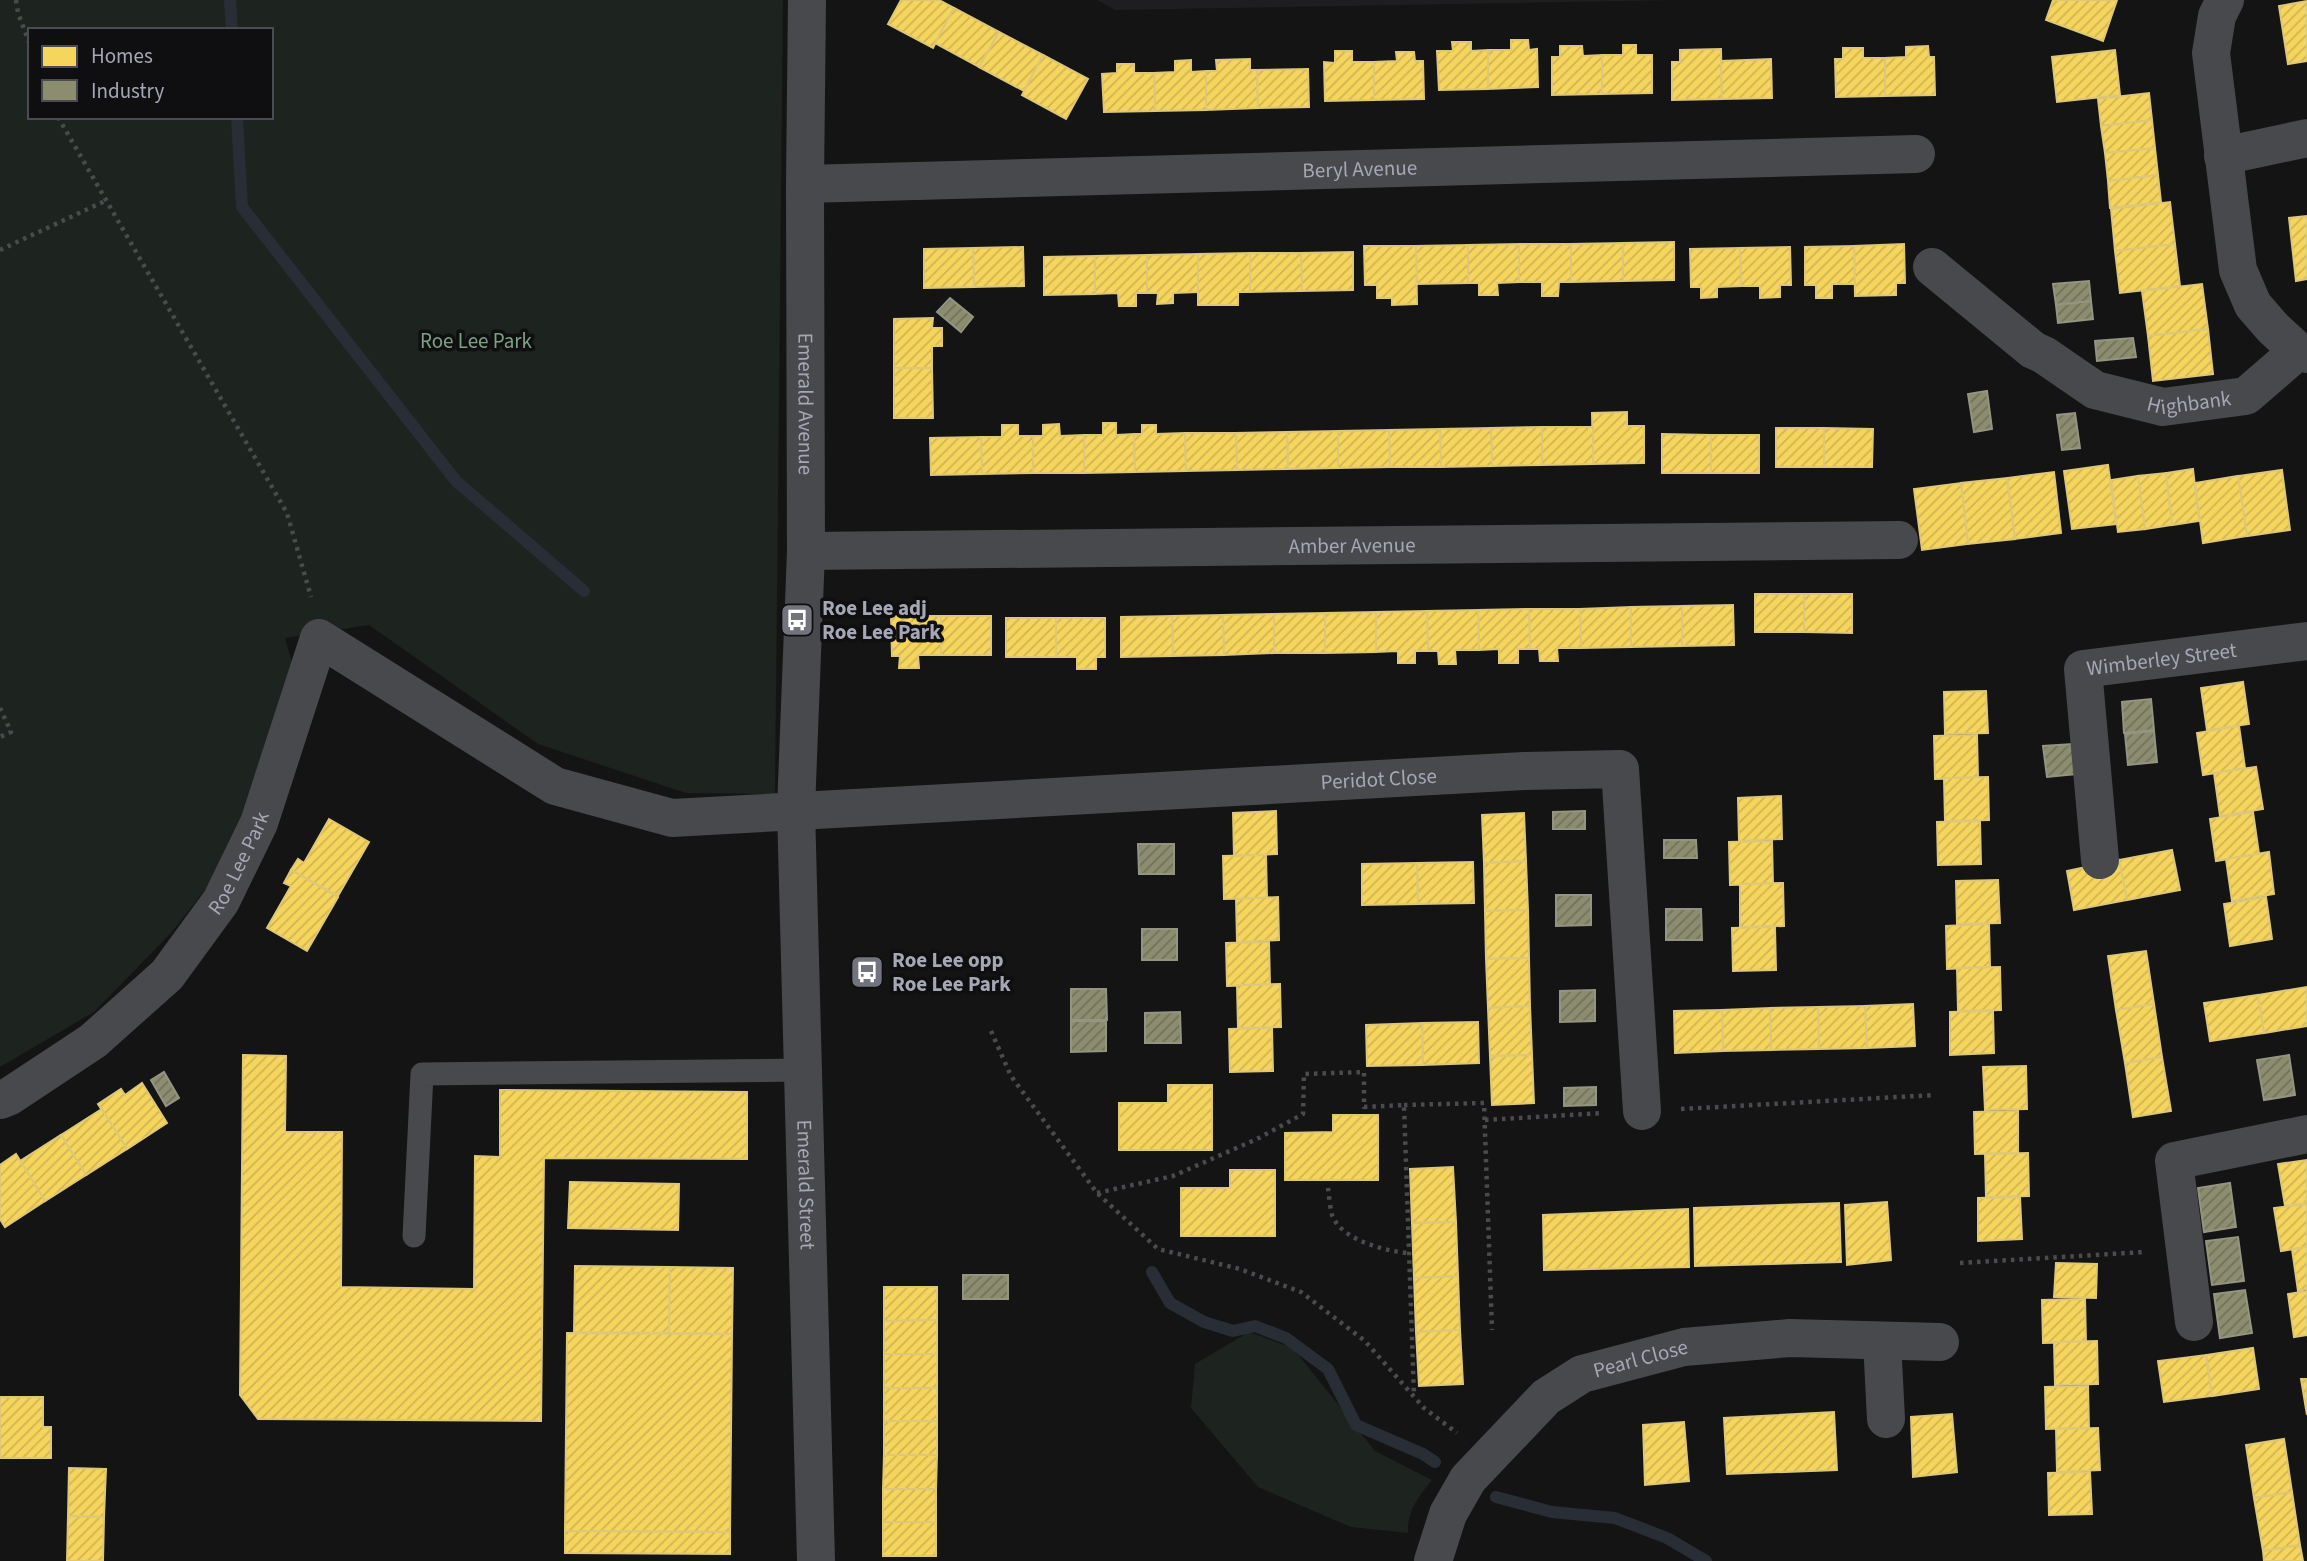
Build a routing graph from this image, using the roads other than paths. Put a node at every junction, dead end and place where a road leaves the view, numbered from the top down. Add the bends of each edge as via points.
1 (807, 0) edge
2 (2225, 0) edge
3 (2307, 138) edge
4 (1916, 154) dead end
5 (2223, 156) junction
6 (805, 184) junction
7 (1932, 268) dead end
8 (2303, 352) edge
9 (1899, 540) dead end
10 (806, 551) junction
11 (2307, 641) edge
12 (796, 809) junction
13 (2100, 860) dead end
14 (803, 1070) junction
15 (0, 1100) edge
16 (1642, 1111) road end
17 (2307, 1134) edge
18 (414, 1236) dead end
19 (2194, 1322) dead end
20 (1882, 1341) junction
21 (1940, 1342) dead end
22 (1885, 1419) dead end
23 (1433, 1558) edge
24 (816, 1561) edge

1 - 6 street, Emerald Avenue
2 - 5 street, Highbank via 2217,16 2211,53
3 - 5 street
4 - 6 street, Beryl Avenue
5 - 8 street, Highbank via 2238,270 2253,305
6 - 10 street, Emerald Avenue
7 - 8 street, Highbank via 2033,350 2095,390 2163,407 2246,396
9 - 10 street, Amber Avenue
10 - 12 street, Emerald Avenue
11 - 13 street, Wimberley Street via 2083,669
12 - 14 street, Emerald Street
12 - 15 street, Roe Lee Park via 672,818 555,786 318,638 259,823 221,901 167,975 93,1041
12 - 16 street, Peridot Close via 1620,769
14 - 18 lane via 422,1074
14 - 24 street, Emerald Street
17 - 19 street via 2174,1161
20 - 21 street, Pearl Close
20 - 22 street
20 - 23 street, Pearl Close via 1790,1338 1684,1347 1582,1374 1546,1397 1468,1479 1448,1514

